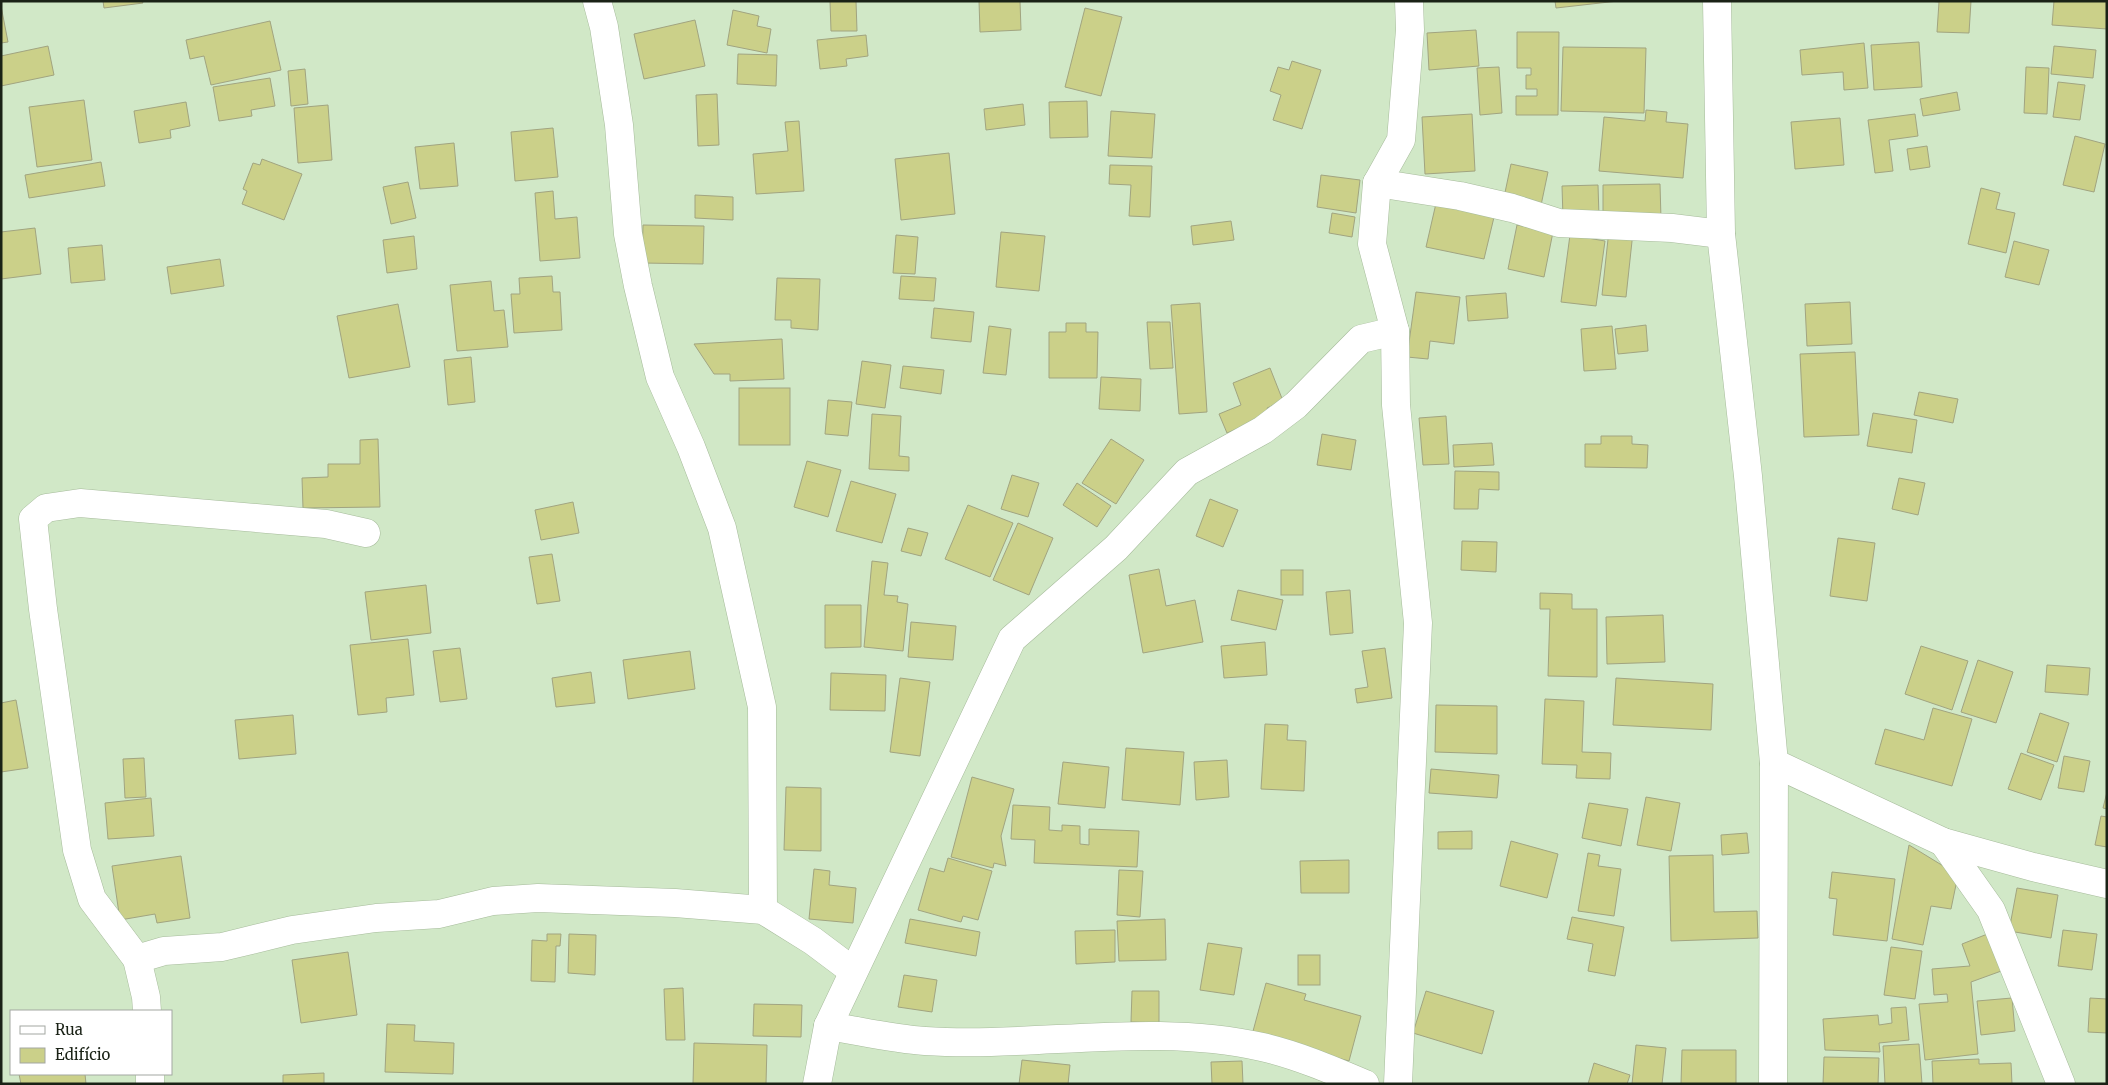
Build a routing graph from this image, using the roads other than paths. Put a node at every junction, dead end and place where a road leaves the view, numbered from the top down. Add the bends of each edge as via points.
1 (597, 1) edge
2 (1409, 1) edge
3 (1717, 1) edge
4 (1376, 183) junction
5 (1721, 234) junction
6 (1395, 331) junction
7 (366, 533) dead end
8 (1774, 763) junction
9 (1943, 842) junction
10 (2107, 884) edge
11 (762, 910) junction
12 (137, 959) junction
13 (853, 971) junction
14 (147, 1010) edge
15 (828, 1026) junction
16 (817, 1084) edge
17 (1365, 1084) edge
18 (1398, 1084) edge
19 (1773, 1084) edge
20 (2061, 1084) edge

1 - 11 street via 619,125 628,234 638,286 660,377 692,446 722,528 762,707
2 - 4 street via 1410,30 1401,140
3 - 5 street
4 - 5 street via 1460,196 1559,223 1672,228
4 - 6 street via 1372,244
5 - 8 street via 1748,476
6 - 13 street via 1361,339 1290,410 1264,430 1187,472 1116,548 1012,639
6 - 18 street via 1396,405 1418,623
7 - 12 street via 326,524 80,503 46,508 33,519 77,850 92,899
8 - 9 street
8 - 19 street
9 - 10 street
9 - 20 street via 1991,910
11 - 12 street via 618,900 538,898 493,901 438,914 376,918 292,930 222,947 164,950
11 - 13 street via 813,940
12 - 14 street
13 - 15 street
15 - 16 street
15 - 17 street via 924,1041 1148,1035 1201,1038 1262,1047

